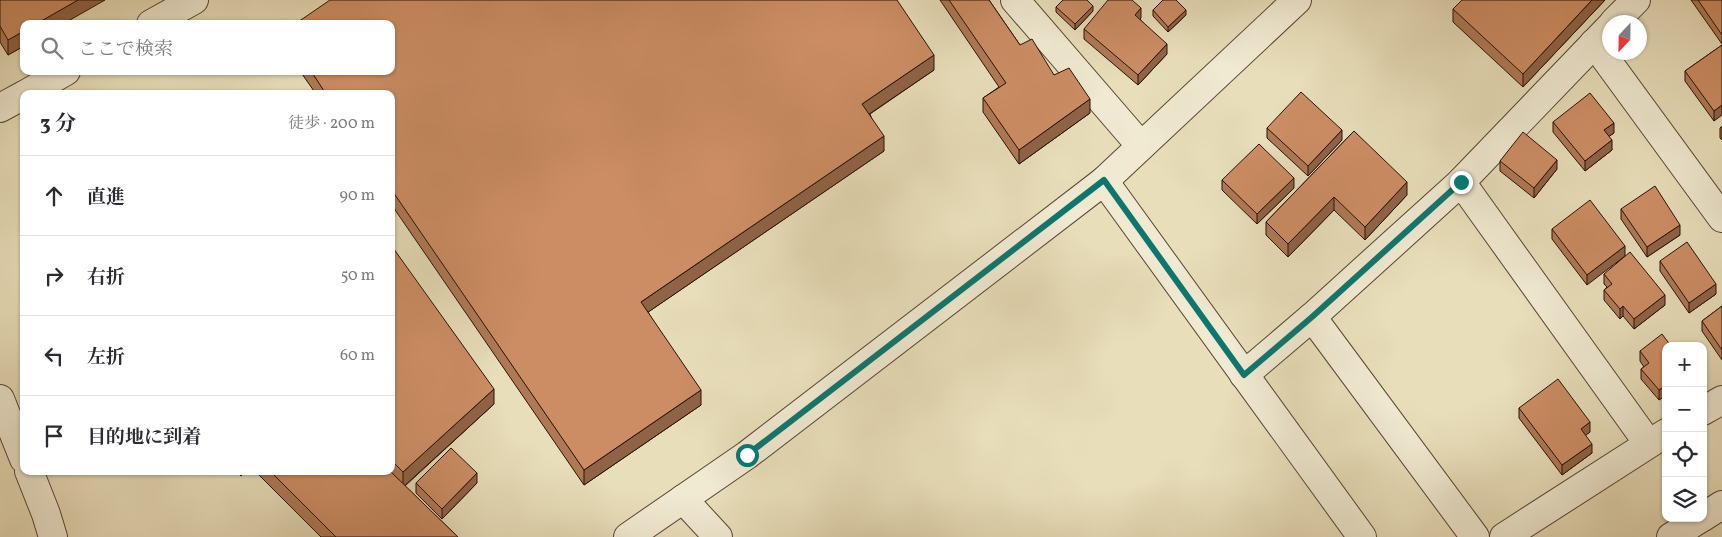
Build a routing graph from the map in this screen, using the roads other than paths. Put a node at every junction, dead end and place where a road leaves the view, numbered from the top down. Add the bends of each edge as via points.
1 (194, 0) edge
2 (1015, 0) edge
3 (1297, 0) edge
4 (1636, 0) edge
5 (1621, 15) edge
6 (159, 20) edge
7 (1602, 35) edge
8 (1618, 60) edge
9 (59, 75) edge
10 (32, 90) edge
11 (20, 97) edge
12 (0, 108) edge
13 (1141, 146) junction
14 (1104, 180) junction
15 (1461, 182) junction
16 (1722, 218) edge
17 (1312, 317) junction
18 (1244, 375) junction
19 (0, 399) edge
20 (1722, 400) edge
21 (1707, 409) edge
22 (1657, 438) edge
23 (20, 448) edge
24 (31, 475) edge
25 (683, 499) junction
26 (1722, 505) edge
27 (1707, 515) edge
28 (1695, 522) edge
29 (53, 537) edge
30 (628, 537) edge
31 (718, 537) edge
32 (1362, 537) edge
33 (1475, 537) edge
34 (1504, 537) edge
35 (1671, 537) edge

1 - 6 street
2 - 13 street
3 - 13 street
4 - 5 street
7 - 15 street
8 - 16 street
9 - 10 street
11 - 12 street
13 - 14 street
14 - 18 street
14 - 25 street via 747,455
15 - 17 street
15 - 22 street
17 - 18 street
17 - 33 street
18 - 32 street
19 - 23 street
20 - 21 street
22 - 34 street
24 - 29 street
25 - 30 street
25 - 31 street
26 - 27 street
28 - 35 street

